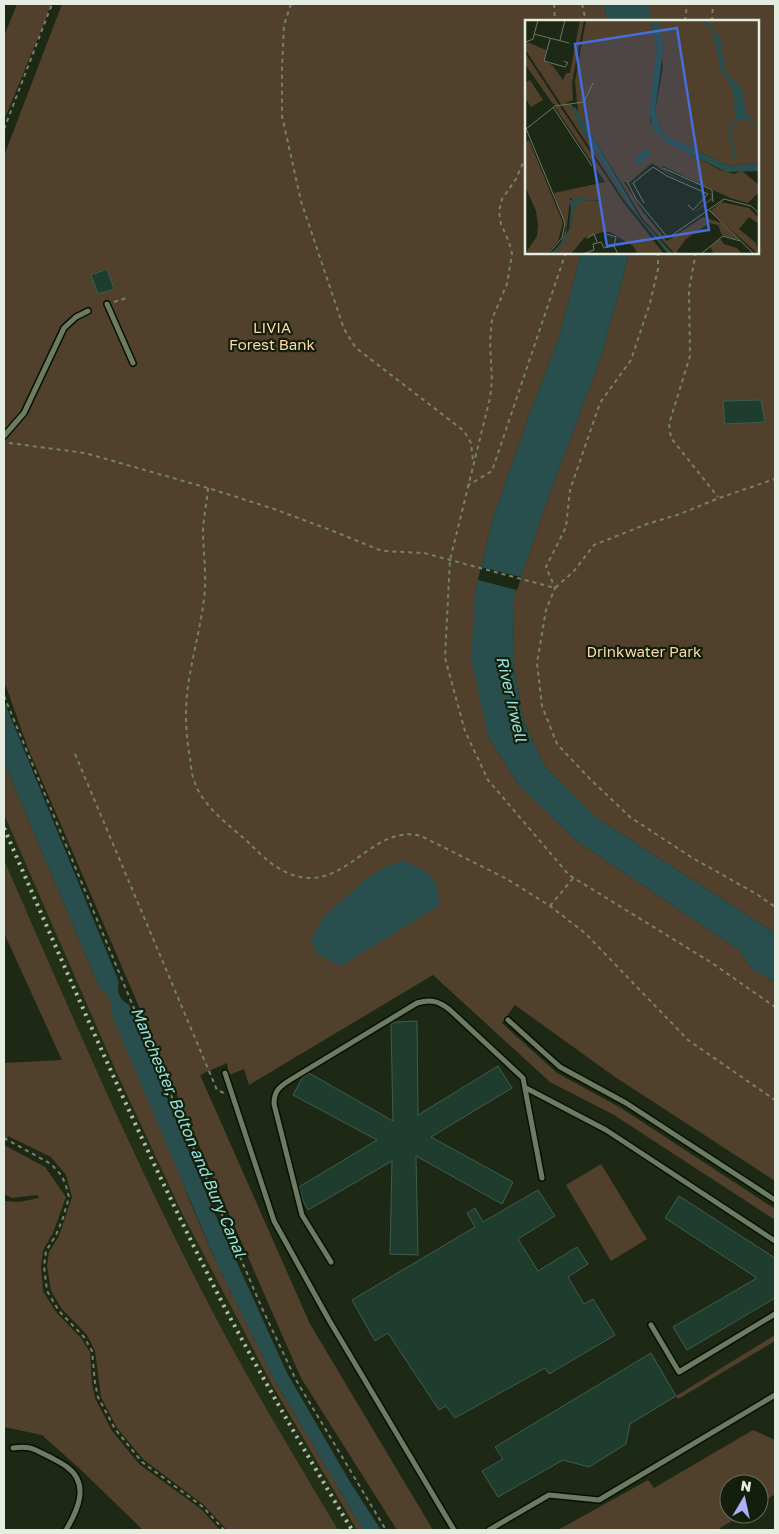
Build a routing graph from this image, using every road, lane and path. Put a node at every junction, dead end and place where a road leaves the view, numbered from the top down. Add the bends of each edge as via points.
1 (52, 4) edge
2 (291, 4) edge
3 (554, 4) edge
4 (582, 4) edge
5 (687, 4) edge
6 (713, 4) edge
7 (555, 20) edge
8 (586, 20) edge
9 (685, 20) edge
10 (712, 20) edge
11 (4, 129) edge
12 (525, 158) edge
13 (565, 254) edge
14 (658, 254) edge
15 (696, 254) edge
16 (107, 304) dead end
17 (88, 311) dead end
18 (133, 363) dead end
19 (4, 436) edge
20 (4, 442) edge
21 (473, 463) junction
22 (775, 479) edge
23 (468, 486) junction
24 (208, 488) junction
25 (719, 498) junction
26 (450, 560) junction
27 (555, 588) junction
28 (4, 696) edge
29 (75, 754) dead end
30 (574, 877) junction
31 (550, 906) junction
32 (775, 907) edge
33 (775, 1007) edge
34 (508, 1020) dead end
35 (226, 1073) dead end
36 (526, 1088) junction
37 (234, 1098) junction
38 (775, 1100) edge
39 (4, 1138) edge
40 (542, 1178) dead end
41 (775, 1200) edge
42 (775, 1241) edge
43 (331, 1262) dead end
44 (775, 1314) edge
45 (651, 1325) dead end
46 (775, 1395) edge
47 (13, 1448) dead end
48 (66, 1530) edge
49 (224, 1530) edge
50 (386, 1530) edge
51 (454, 1530) edge
52 (489, 1530) edge

1 - 11 path
2 - 21 path via 284,25 282,116 301,201 344,329 356,348 464,431 471,443
3 - 7 path
4 - 8 path
5 - 9 path
6 - 10 path
12 - 21 path via 502,199 499,211 512,254 507,284 492,319 491,389
13 - 23 path via 492,471
14 - 27 path via 650,303 631,360 600,403 570,490 566,527 546,567
15 - 25 path via 689,290 690,356 669,424 671,438
16 - 18 lane
17 - 19 lane via 64,328 24,413
20 - 24 path via 85,453
21 - 23 path
22 - 25 path
23 - 26 path
24 - 26 path via 274,508 382,552 424,553
24 - 31 path via 203,528 205,588 187,693 186,732 194,781 205,802 266,860 293,875 309,878 326,876 391,837 406,833 421,836 506,879
25 - 27 path via 594,545 574,571
26 - 27 path
26 - 30 path via 445,658 465,731 488,780
27 - 32 path via 546,610 538,663 542,706 556,744 630,817
28 - 50 path via 265,1314 296,1380
29 - 37 path via 216,1090
30 - 31 path
30 - 33 path via 712,963
31 - 38 path via 585,933 688,1040
34 - 41 lane via 560,1068 626,1103
35 - 37 lane
36 - 40 lane
36 - 42 lane via 606,1130
36 - 43 lane via 523,1078 450,1010 440,1002 428,1000 417,1003 278,1088 274,1104 302,1215
37 - 51 lane via 274,1221
39 - 49 path via 51,1164 66,1186 69,1197 65,1211 46,1251 47,1291 92,1351 98,1397 114,1429 142,1462 203,1507
44 - 45 lane via 679,1372
46 - 52 lane via 599,1500 549,1495
47 - 48 lane via 32,1448 68,1467 78,1478 81,1489 79,1504

